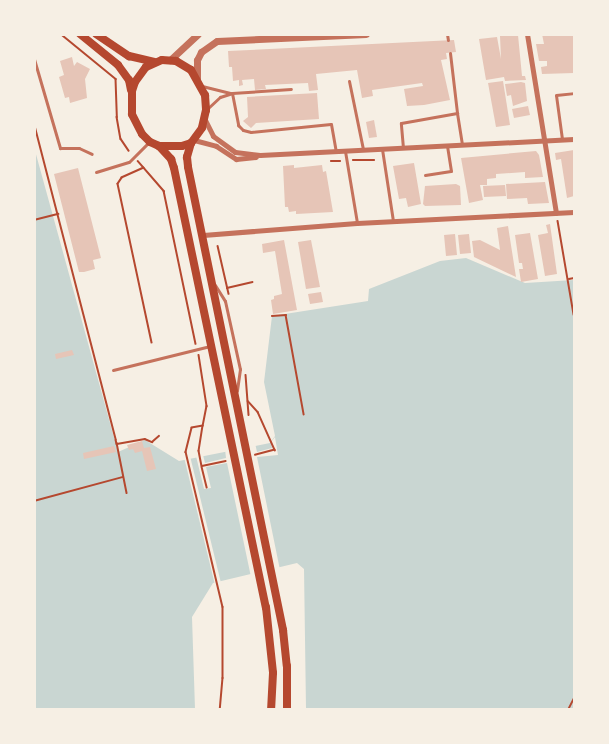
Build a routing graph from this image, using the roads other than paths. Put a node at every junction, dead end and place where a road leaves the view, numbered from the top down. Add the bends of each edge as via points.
1 (80, 34) edge
2 (96, 34) edge
3 (198, 34) edge
4 (366, 34) edge
5 (447, 34) edge
6 (527, 34) edge
7 (298, 37) edge
8 (448, 40) dead end
9 (450, 53) dead end
10 (34, 59) edge
11 (170, 60) junction
12 (154, 62) junction
13 (350, 81) dead end
14 (199, 82) junction
15 (291, 89) dead end
16 (132, 91) junction
17 (232, 93) junction
18 (574, 93) edge
19 (457, 113) junction
20 (206, 115) junction
21 (562, 139) junction
22 (574, 139) edge
23 (543, 140) junction
24 (192, 141) junction
25 (150, 142) junction
26 (462, 145) junction
27 (159, 146) junction
28 (447, 146) junction
29 (403, 148) junction
30 (382, 149) junction
31 (364, 150) junction
32 (345, 151) junction
33 (336, 152) junction
34 (92, 154) dead end
35 (260, 155) junction
36 (96, 172) dead end
37 (425, 175) dead end
38 (574, 212) edge
39 (556, 213) junction
40 (393, 221) junction
41 (357, 223) junction
42 (202, 235) junction
43 (211, 346) junction
44 (113, 370) dead end
45 (271, 710) edge
46 (287, 710) edge

1 - 16 main road via 118,65
2 - 12 main road via 129,56
3 - 11 street
4 - 7 street
5 - 8 lane
6 - 23 street
7 - 14 street via 217,41 196,60
9 - 19 lane
10 - 34 lane via 60,148 79,148
11 - 12 main road
11 - 14 main road via 183,65
12 - 16 main road via 140,73
13 - 31 lane
14 - 17 lane
14 - 20 main road
15 - 17 lane
16 - 25 main road via 132,114
17 - 20 lane via 220,97
17 - 33 lane via 238,125 243,130 331,124
18 - 21 lane via 556,95
19 - 26 lane
19 - 29 lane via 401,123
20 - 24 main road
20 - 35 street via 213,136 235,152
21 - 22 street
21 - 23 street
23 - 26 street
23 - 39 street
24 - 27 main road via 173,147
24 - 35 street via 216,146 236,159
24 - 42 main road via 188,167
25 - 27 main road
25 - 36 lane via 135,158
26 - 28 street
27 - 43 main road via 174,168
28 - 29 street
28 - 37 lane via 451,171
29 - 30 street
30 - 31 street
30 - 40 lane
31 - 32 street
32 - 33 street
32 - 41 lane
33 - 35 street
38 - 39 street
39 - 40 street
40 - 41 street
41 - 42 street
42 - 46 main road via 286,651
43 - 44 lane
43 - 45 main road via 260,578 271,651

